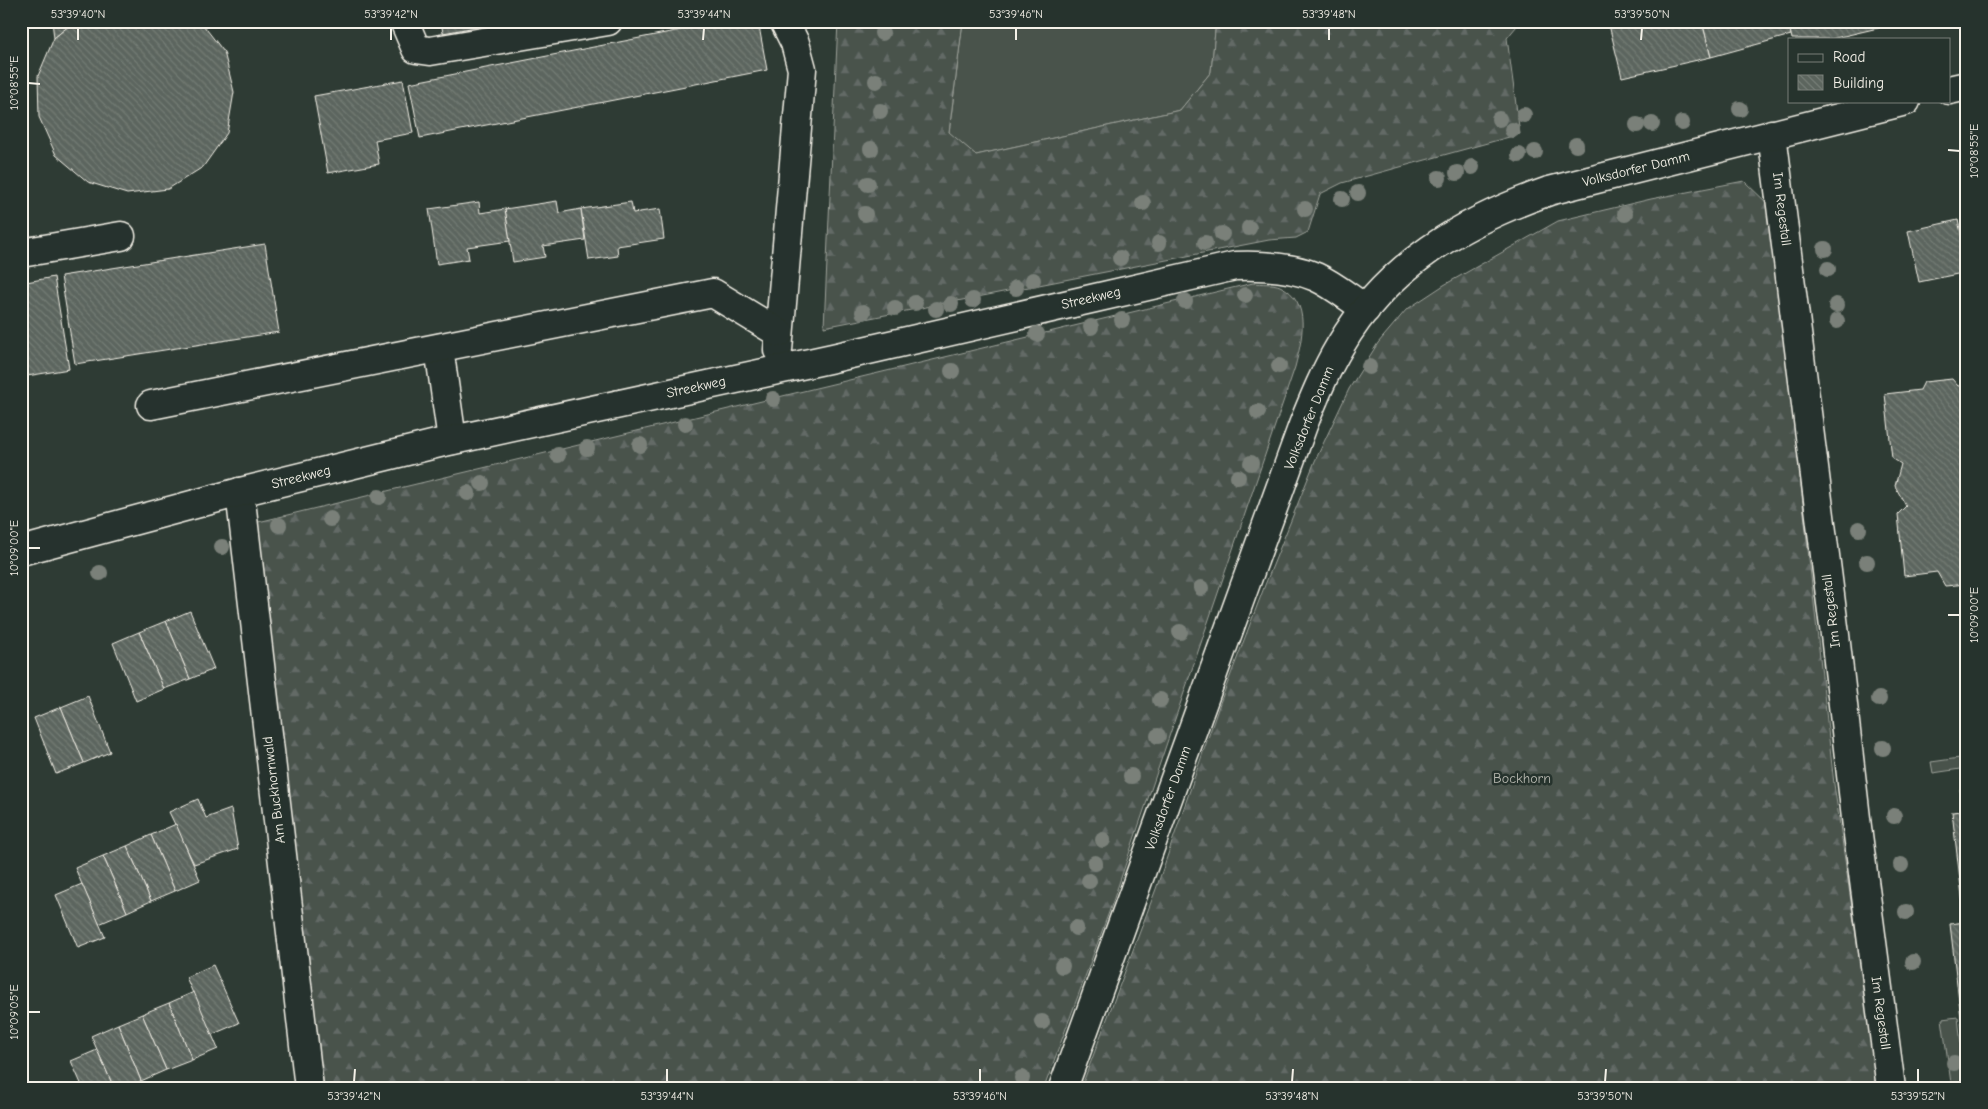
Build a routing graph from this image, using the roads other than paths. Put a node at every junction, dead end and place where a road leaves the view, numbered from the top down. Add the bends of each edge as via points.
1 (404, 21) edge
2 (608, 21) edge
3 (784, 21) edge
4 (1967, 86) edge
5 (1950, 90) edge
6 (1902, 102) edge
7 (1772, 134) junction
8 (120, 236) dead end
9 (21, 253) edge
10 (1366, 309) junction
11 (779, 332) junction
12 (439, 348) junction
13 (777, 369) junction
14 (151, 405) dead end
15 (452, 440) junction
16 (240, 492) junction
17 (21, 551) edge
18 (309, 1088) edge
19 (1062, 1088) edge
20 (1891, 1088) edge

1 - 2 street via 416,49 430,51
3 - 11 street via 795,43 802,69
4 - 5 street
6 - 7 street, Volksdorfer Damm
7 - 10 street, Volksdorfer Damm via 1549,191 1486,216 1451,234 1421,255
7 - 20 street, Im Regestall
8 - 9 street
10 - 13 street, Streekweg via 1316,277 1263,265 1235,266
10 - 19 street, Volksdorfer Damm via 1340,346 1303,425
11 - 12 street via 713,294
11 - 13 street
12 - 14 street
12 - 15 street
13 - 15 street, Streekweg
15 - 16 street, Streekweg
16 - 17 street, Streekweg
16 - 18 street, Am Buckhornwald

